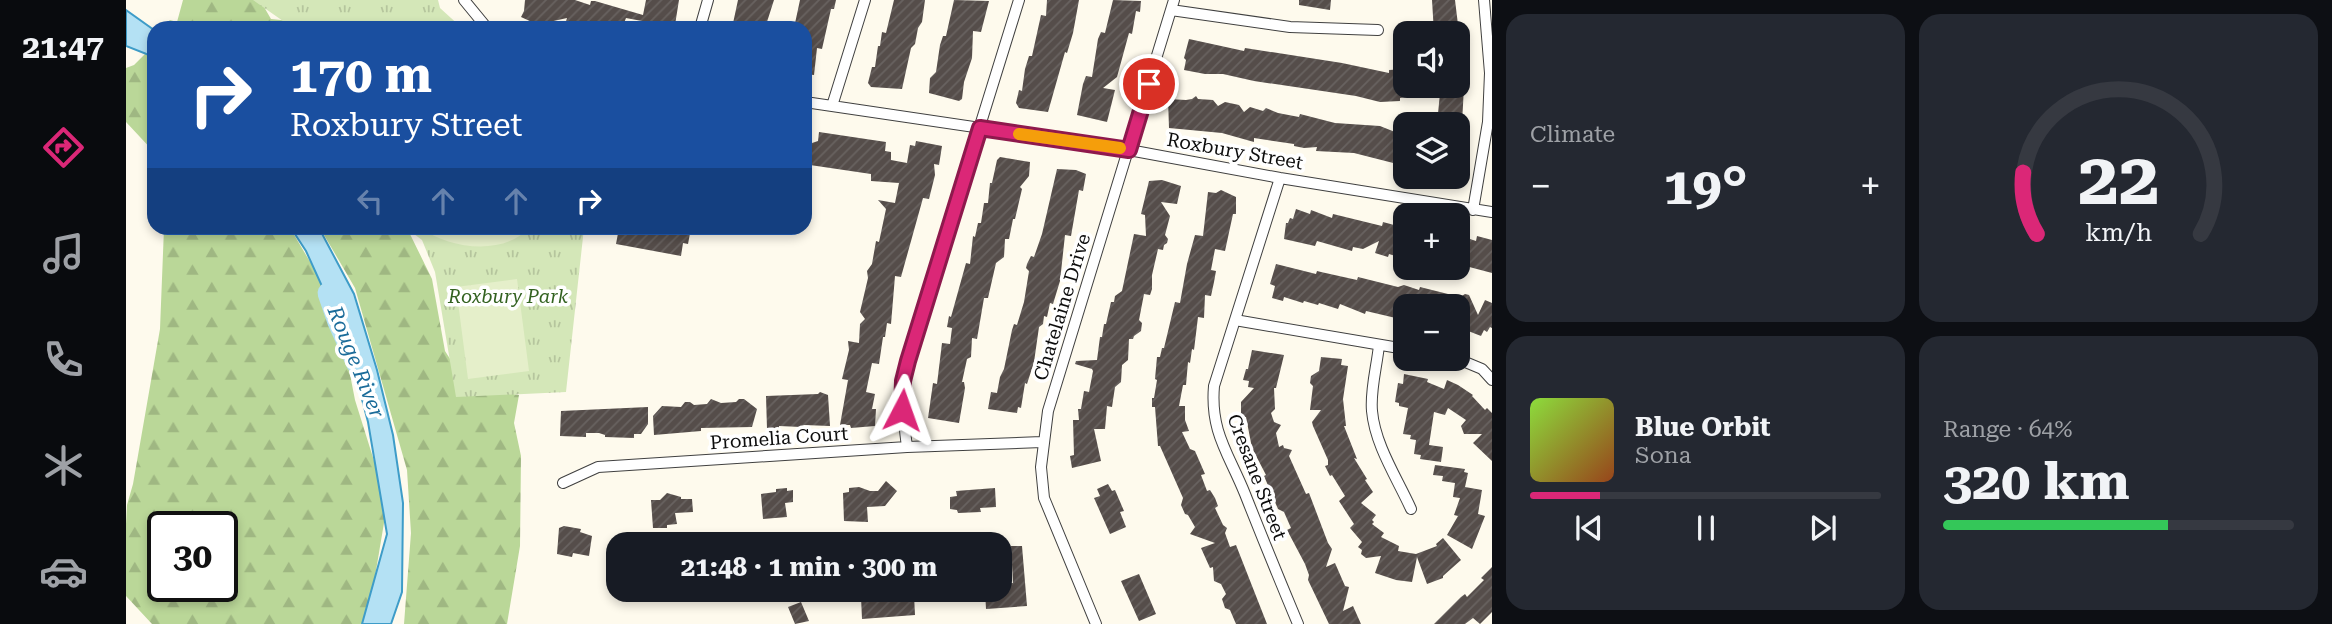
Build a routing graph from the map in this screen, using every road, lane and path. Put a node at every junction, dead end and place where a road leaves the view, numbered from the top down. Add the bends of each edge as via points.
1 (464, 0) edge
2 (708, 0) edge
3 (865, 0) edge
4 (1019, 0) edge
5 (1484, 0) edge
6 (1173, 5) edge
7 (480, 21) edge
8 (703, 21) edge
9 (1378, 30) dead end
10 (1491, 74) edge
11 (812, 103) edge
12 (832, 106) junction
13 (980, 128) junction
14 (1129, 150) junction
15 (1280, 178) junction
16 (1473, 210) junction
17 (1492, 212) edge
18 (1235, 320) junction
19 (1380, 345) junction
20 (1393, 347) edge
21 (1470, 364) edge
22 (1492, 380) edge
23 (1042, 442) junction
24 (907, 447) junction
25 (563, 484) dead end
26 (1411, 509) dead end
27 (1096, 624) edge
28 (1298, 624) edge

1 - 7 street
2 - 8 street
3 - 12 street
4 - 13 street
5 - 10 street
6 - 9 street via 1290,27
6 - 14 street, Chatelaine Drive
10 - 16 street via 1486,141
11 - 12 street, Roxbury Street
12 - 13 street, Roxbury Street
13 - 14 street, Roxbury Street
13 - 24 street via 903,381
14 - 15 street, Roxbury Street
14 - 23 street, Chatelaine Drive
15 - 16 street, Roxbury Street
15 - 18 street, Cresane Street
16 - 17 street, Roxbury Street
18 - 19 street
18 - 28 street, Cresane Street via 1214,386 1213,418
19 - 20 street
19 - 26 street via 1373,420
21 - 22 street
23 - 24 street, Promelia Court
23 - 27 street, Chatelaine Drive via 1044,498
24 - 25 street, Promelia Court via 598,467

